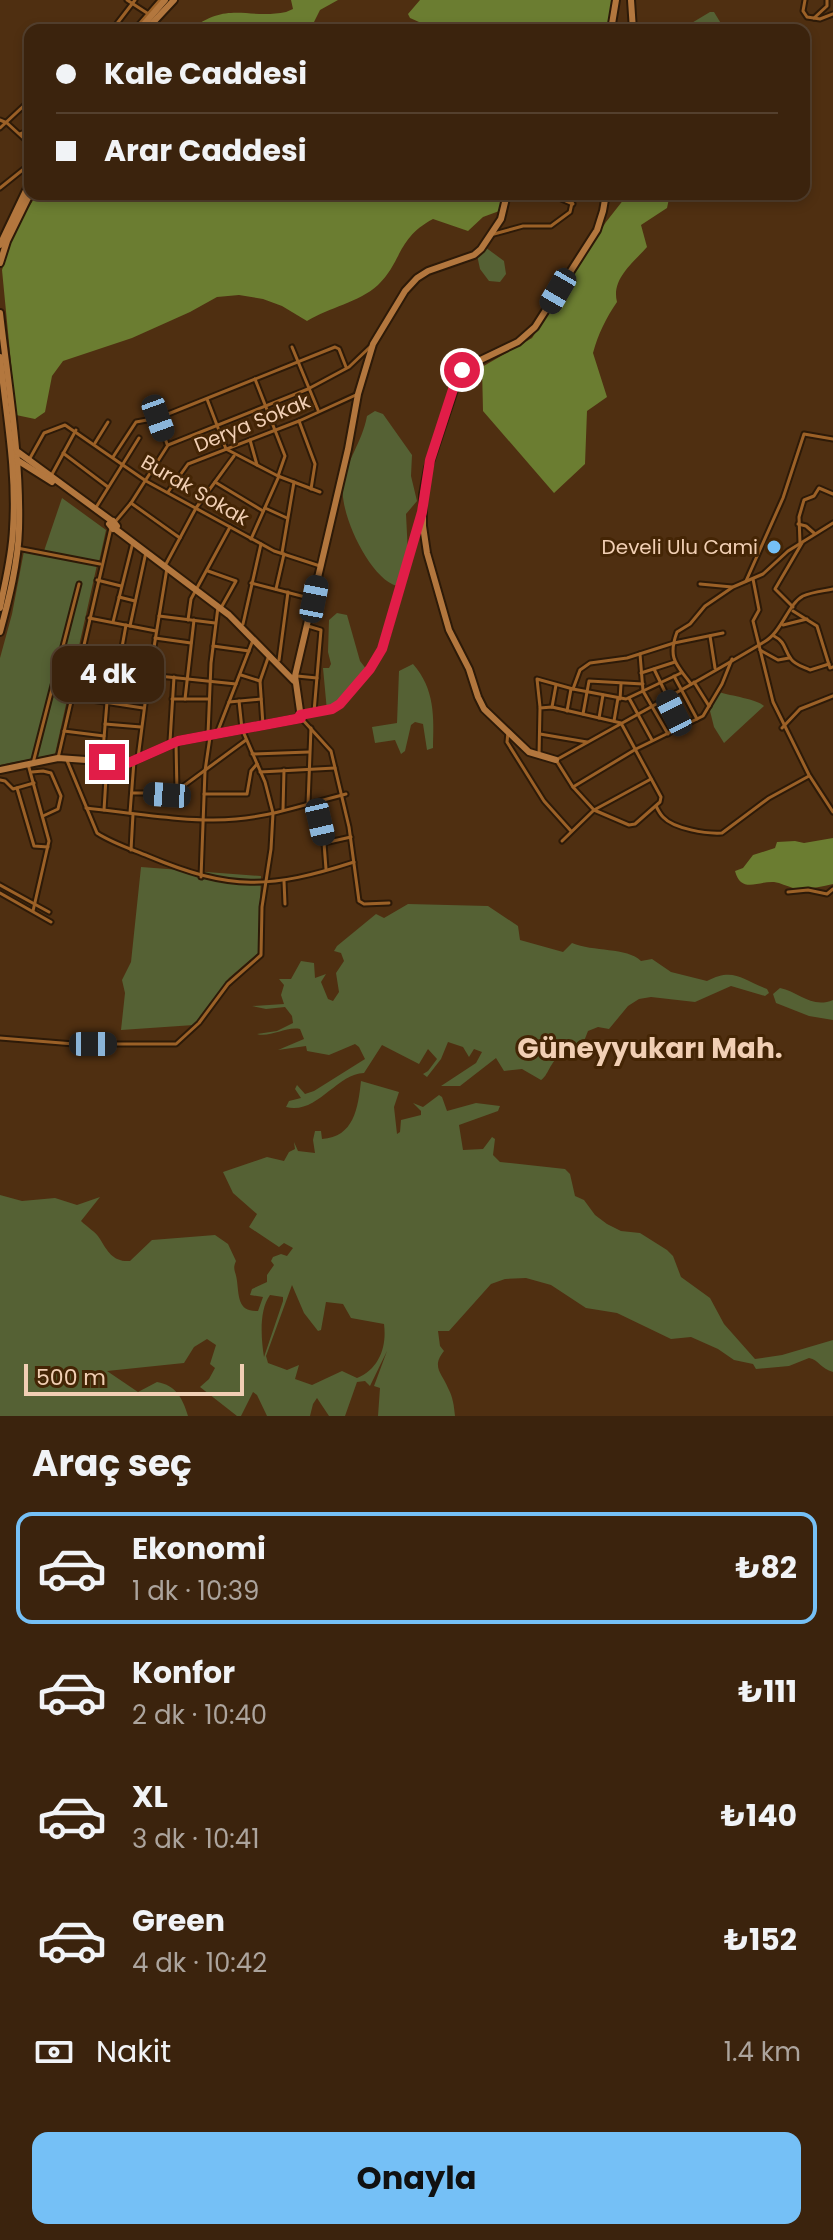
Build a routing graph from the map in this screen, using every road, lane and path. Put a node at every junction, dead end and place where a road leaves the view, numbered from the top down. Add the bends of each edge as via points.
1 (127, 0) edge
2 (162, 0) edge
3 (174, 0) edge
4 (616, 0) edge
5 (631, 0) edge
6 (805, 0) edge
7 (827, 0) edge
8 (134, 2) edge
9 (147, 13) junction
10 (833, 14) edge
11 (813, 18) junction
12 (117, 24) edge
13 (140, 24) edge
14 (141, 24) edge
15 (152, 24) edge
16 (612, 24) edge
17 (633, 24) edge
18 (24, 106) edge
19 (0, 120) edge
20 (7, 123) junction
21 (0, 128) edge
22 (24, 132) edge
23 (20, 134) junction
24 (24, 138) edge
25 (24, 169) edge
26 (0, 188) edge
27 (24, 195) edge
28 (27, 200) edge
29 (506, 200) edge
30 (564, 200) edge
31 (573, 200) edge
32 (605, 200) edge
33 (573, 204) junction
34 (491, 235) junction
35 (0, 245) edge
36 (0, 263) edge
37 (0, 313) edge
38 (373, 344) junction
39 (292, 347) dead end
40 (0, 357) edge
41 (298, 363) junction
42 (346, 369) junction
43 (255, 379) junction
44 (308, 389) junction
45 (358, 394) junction
46 (207, 399) junction
47 (264, 406) junction
48 (319, 411) junction
49 (158, 418) junction
50 (299, 421) junction
51 (108, 422) dead end
52 (216, 425) junction
53 (76, 430) junction
54 (275, 430) junction
55 (139, 438) dead end
56 (833, 439) edge
57 (250, 440) junction
58 (94, 444) junction
59 (168, 445) junction
60 (226, 449) junction
61 (14, 451) junction
62 (63, 453) junction
63 (235, 454) junction
64 (113, 457) junction
65 (14, 460) junction
66 (29, 464) junction
67 (123, 465) junction
68 (257, 465) junction
69 (51, 476) junction
70 (278, 476) junction
71 (18, 477) junction
72 (146, 481) junction
73 (215, 482) junction
74 (294, 482) junction
75 (109, 487) junction
76 (311, 489) junction
77 (168, 492) junction
78 (320, 492) dead end
79 (833, 494) edge
80 (131, 503) junction
81 (196, 508) junction
82 (95, 509) junction
83 (264, 510) junction
84 (422, 512) junction
85 (287, 518) junction
86 (833, 523) edge
87 (798, 524) junction
88 (113, 525) junction
89 (230, 527) junction
90 (814, 533) junction
91 (180, 538) junction
92 (251, 539) junction
93 (133, 542) junction
94 (802, 542) junction
95 (261, 544) junction
96 (17, 548) junction
97 (146, 552) junction
98 (283, 554) junction
99 (101, 564) junction
100 (167, 566) junction
101 (320, 566) junction
102 (208, 571) junction
103 (753, 579) junction
104 (97, 580) junction
105 (746, 581) junction
106 (251, 583) junction
107 (79, 584) dead end
108 (700, 584) dead end
109 (122, 587) junction
110 (733, 587) junction
111 (276, 589) junction
112 (833, 589) edge
113 (198, 590) junction
114 (288, 592) junction
115 (119, 597) junction
116 (314, 599) junction
117 (135, 601) junction
118 (220, 606) junction
119 (0, 608) edge
120 (792, 608) junction
121 (159, 616) junction
122 (89, 618) junction
123 (807, 619) junction
124 (188, 620) junction
125 (194, 620) junction
126 (113, 622) junction
127 (216, 623) junction
128 (243, 624) junction
129 (128, 625) junction
130 (781, 625) junction
131 (307, 626) junction
132 (156, 631) junction
133 (0, 632) edge
134 (723, 633) dead end
135 (710, 636) junction
136 (772, 636) junction
137 (155, 638) junction
138 (253, 638) junction
139 (191, 643) junction
140 (674, 643) junction
141 (213, 646) junction
142 (759, 648) junction
143 (249, 651) junction
144 (640, 654) junction
145 (269, 655) junction
146 (80, 658) junction
147 (789, 658) junction
148 (733, 659) junction
149 (279, 660) junction
150 (675, 662) junction
151 (831, 665) edge
152 (118, 666) junction
153 (126, 667) junction
154 (654, 669) junction
155 (715, 670) junction
156 (149, 673) junction
157 (641, 673) junction
158 (681, 673) junction
159 (240, 674) junction
160 (674, 676) junction
161 (174, 677) junction
162 (317, 678) junction
163 (187, 679) junction
164 (295, 679) junction
165 (210, 681) junction
166 (260, 681) junction
167 (693, 683) junction
168 (236, 684) junction
169 (621, 684) junction
170 (643, 684) junction
171 (659, 684) junction
172 (556, 685) junction
173 (572, 689) junction
174 (681, 690) junction
175 (643, 691) junction
176 (586, 692) junction
177 (603, 695) junction
178 (833, 696) edge
179 (72, 697) junction
180 (619, 698) junction
181 (629, 698) junction
182 (667, 698) junction
183 (172, 699) junction
184 (185, 699) junction
185 (209, 699) junction
186 (261, 699) junction
187 (239, 701) junction
188 (229, 702) junction
189 (109, 703) junction
190 (120, 704) junction
191 (552, 707) junction
192 (652, 707) junction
193 (710, 707) junction
194 (144, 708) junction
195 (540, 708) junction
196 (567, 711) junction
197 (314, 712) junction
198 (583, 714) junction
199 (638, 715) junction
200 (300, 716) junction
201 (599, 718) junction
202 (698, 719) junction
203 (614, 721) junction
204 (621, 723) junction
205 (105, 724) junction
206 (263, 726) junction
207 (142, 727) junction
208 (311, 727) junction
209 (682, 727) junction
210 (783, 727) junction
211 (242, 729) junction
212 (64, 731) junction
213 (508, 732) junction
214 (212, 734) junction
215 (540, 734) junction
216 (668, 734) junction
217 (104, 736) junction
218 (246, 740) junction
219 (653, 741) junction
220 (173, 742) junction
221 (587, 742) junction
222 (636, 749) junction
223 (310, 752) junction
224 (252, 754) junction
225 (539, 757) junction
226 (62, 758) junction
227 (136, 760) junction
228 (556, 760) junction
229 (104, 762) junction
230 (31, 764) junction
231 (257, 764) junction
232 (335, 768) junction
233 (308, 769) junction
234 (0, 770) edge
235 (284, 770) junction
236 (205, 771) junction
237 (31, 772) junction
238 (260, 772) junction
239 (809, 775) junction
240 (651, 779) junction
241 (0, 780) edge
242 (34, 783) junction
243 (573, 787) junction
244 (17, 788) junction
245 (177, 792) junction
246 (132, 793) junction
247 (204, 794) junction
248 (346, 794) dead end
249 (341, 796) junction
250 (315, 802) junction
251 (308, 804) junction
252 (656, 806) junction
253 (86, 808) junction
254 (104, 810) junction
255 (283, 810) junction
256 (594, 810) junction
257 (833, 812) edge
258 (132, 813) junction
259 (273, 813) junction
260 (43, 816) junction
261 (204, 818) junction
262 (571, 831) junction
263 (351, 837) junction
264 (562, 841) dead end
265 (324, 843) junction
266 (48, 847) junction
267 (131, 850) junction
268 (354, 862) junction
269 (326, 871) junction
270 (201, 877) junction
271 (284, 881) junction
272 (264, 883) junction
273 (0, 885) edge
274 (833, 889) edge
275 (788, 892) dead end
276 (0, 893) edge
277 (389, 903) dead end
278 (35, 904) junction
279 (285, 904) dead end
280 (33, 911) junction
281 (49, 912) dead end
282 (51, 922) dead end
283 (0, 1038) edge

1 - 8 street
2 - 9 street
2 - 14 street
3 - 15 street
4 - 16 street
5 - 17 street
6 - 11 street via 804,13
7 - 11 street
8 - 9 street
8 - 12 street
9 - 13 street
10 - 11 street
18 - 20 street
19 - 20 street
20 - 21 street
20 - 23 street
22 - 23 street
23 - 24 street
25 - 26 street
27 - 35 street
28 - 36 street
29 - 34 street
30 - 33 street
31 - 33 street
32 - 84 street via 597,230 535,327 459,375 428,468
33 - 34 street via 551,226 523,226
34 - 38 street via 476,254 417,278
37 - 61 street
38 - 42 street
38 - 45 street
39 - 41 street
40 - 61 street
41 - 42 street via 336,347
41 - 43 street
41 - 44 street
42 - 44 street
43 - 46 street
43 - 47 street
44 - 47 street
44 - 48 street
45 - 48 street, Derya Sokak
45 - 101 street
46 - 49 street
46 - 52 street
47 - 52 street
47 - 54 street
48 - 50 street, Derya Sokak
49 - 59 street
49 - 64 street via 136,422
50 - 54 street, Derya Sokak
50 - 76 street via 315,464
51 - 58 street
52 - 59 street
52 - 60 street
53 - 58 street, Burak Sokak
53 - 62 street
53 - 66 street, Burak Sokak via 63,425 44,433
54 - 57 street, Derya Sokak
54 - 70 street via 286,458
55 - 67 street
56 - 105 street via 804,434
57 - 60 street, Derya Sokak
57 - 68 street
58 - 64 street, Burak Sokak
59 - 72 street
60 - 63 street
60 - 77 street, Derya Sokak via 186,465
61 - 65 street
61 - 66 street
62 - 69 street
62 - 75 street
63 - 68 street
63 - 73 street
64 - 67 street, Burak Sokak
65 - 66 street
65 - 71 street
65 - 119 street via 13,536
66 - 69 street
66 - 71 street
66 - 88 street
67 - 72 street, Burak Sokak
67 - 75 street
68 - 70 street
69 - 82 street
70 - 74 street
70 - 83 street
71 - 96 street
72 - 77 street, Burak Sokak
72 - 80 street
73 - 81 street
73 - 83 street
74 - 76 street
74 - 85 street
75 - 82 street
76 - 78 street
77 - 81 street, Burak Sokak
79 - 87 street via 819,488 804,500
80 - 88 street
80 - 91 street
81 - 89 street, Burak Sokak
81 - 91 street
82 - 88 street
83 - 85 street
83 - 92 street
84 - 197 street via 379,654 342,703
84 - 213 street via 449,630 480,703
85 - 98 street
86 - 90 street
87 - 90 street
87 - 94 street
88 - 93 street
88 - 99 street
88 - 100 street
89 - 92 street, Burak Sokak
89 - 102 street
90 - 94 street
91 - 100 street
92 - 95 street, Burak Sokak
93 - 97 street
93 - 109 street
94 - 103 street
94 - 120 street via 775,589
95 - 98 street, Burak Sokak
95 - 106 street
96 - 99 street
96 - 133 street
97 - 100 street
97 - 117 street
98 - 101 street, Burak Sokak
98 - 111 street
99 - 104 street
100 - 113 street
100 - 121 street
101 - 116 street
102 - 113 street
102 - 118 street via 235,580
103 - 105 street
103 - 142 street
104 - 109 street
104 - 122 street
105 - 110 street
106 - 111 street
106 - 128 street
107 - 230 street
108 - 110 street
109 - 115 street
110 - 140 street via 702,607
111 - 114 street
112 - 120 street via 804,596
113 - 118 street
113 - 124 street via 190,601
114 - 116 street
114 - 149 street
115 - 117 street
115 - 126 street
116 - 131 street
117 - 129 street
118 - 127 street
118 - 128 street
118 - 138 street
120 - 123 street
120 - 130 street
121 - 124 street
121 - 132 street
122 - 126 street
122 - 146 street
123 - 130 street
123 - 151 street via 819,629
124 - 125 street
125 - 127 street
125 - 139 street
126 - 129 street
127 - 141 street
128 - 149 street
129 - 132 street
129 - 152 street
130 - 136 street
131 - 162 street via 321,630
131 - 164 street
132 - 137 street
134 - 135 street
135 - 140 street
135 - 155 street
136 - 142 street
136 - 147 street via 783,642
137 - 139 street
137 - 156 street
138 - 143 street
138 - 145 street
139 - 163 street
140 - 144 street
140 - 150 street
141 - 143 street
141 - 165 street
142 - 147 street via 775,660
142 - 148 street
142 - 210 street
143 - 159 street
144 - 157 street
144 - 173 street via 587,664
145 - 164 street
145 - 166 street
146 - 152 street
146 - 179 street
147 - 151 street via 810,670
148 - 155 street
148 - 193 street
149 - 164 street
150 - 154 street
150 - 158 street
152 - 153 street
152 - 189 street
153 - 156 street
153 - 190 street
154 - 157 street
154 - 171 street
155 - 167 street
156 - 161 street
156 - 194 street
157 - 170 street
158 - 160 street
158 - 167 street
159 - 166 street
159 - 168 street
160 - 171 street
160 - 174 street
161 - 163 street
161 - 183 street
162 - 164 street
162 - 197 street
163 - 165 street
163 - 184 street
164 - 200 street
165 - 168 street
165 - 185 street
166 - 186 street
167 - 174 street
167 - 193 street
168 - 188 street
169 - 170 street
169 - 176 street via 589,681
169 - 180 street
170 - 175 street
171 - 175 street
171 - 182 street
172 - 173 street
172 - 191 street
172 - 195 street via 537,679
173 - 176 street
173 - 196 street
174 - 182 street
174 - 202 street
175 - 181 street
175 - 192 street
176 - 177 street
176 - 198 street
177 - 180 street
177 - 201 street
178 - 210 street via 800,709
179 - 189 street
179 - 212 street
180 - 181 street
180 - 203 street
181 - 199 street
182 - 192 street
182 - 209 street
183 - 184 street
183 - 220 street
184 - 185 street
185 - 214 street
186 - 187 street
186 - 206 street
187 - 188 street
187 - 211 street
188 - 214 street
189 - 190 street
189 - 205 street
190 - 194 street
191 - 195 street
191 - 196 street
192 - 199 street
192 - 216 street
193 - 202 street
194 - 207 street
195 - 215 street
196 - 198 street
197 - 200 street
198 - 201 street
199 - 204 street
199 - 219 street
200 - 206 street
200 - 208 street
201 - 203 street
202 - 209 street
203 - 204 street
204 - 221 street
204 - 222 street
205 - 207 street
205 - 217 street
206 - 211 street
207 - 227 street
208 - 223 street
208 - 232 street via 329,747
209 - 216 street
210 - 239 street
211 - 214 street
211 - 218 street
212 - 217 street
212 - 226 street
213 - 225 street
213 - 262 street via 507,742 537,790
214 - 220 street
214 - 236 street
215 - 221 street
215 - 225 street
216 - 219 street
217 - 229 street
218 - 224 street
218 - 236 street
219 - 222 street
220 - 227 street
220 - 245 street
221 - 228 street
222 - 240 street
222 - 243 street
223 - 224 street
223 - 233 street
224 - 231 street
225 - 228 street
226 - 229 street
226 - 230 street
226 - 253 street
227 - 229 street
227 - 246 street
228 - 243 street
229 - 254 street
230 - 234 street
230 - 237 street
231 - 238 street
231 - 247 street via 247,794
232 - 233 street
232 - 249 street
233 - 235 street
233 - 251 street
235 - 238 street
235 - 255 street
236 - 245 street
236 - 247 street
237 - 242 street
237 - 260 street via 51,773 61,796 58,809
238 - 259 street
239 - 252 street via 722,833 672,823
239 - 257 street
240 - 252 street via 661,797
240 - 256 street
241 - 244 street
242 - 244 street
242 - 260 street
243 - 256 street
244 - 266 street via 34,846
245 - 246 street
246 - 258 street
247 - 261 street
248 - 249 street
249 - 250 street
249 - 263 street
250 - 251 street
250 - 265 street
251 - 255 street
252 - 256 street via 632,825
253 - 254 street
253 - 267 street via 98,834
254 - 258 street
255 - 259 street
256 - 262 street
258 - 261 street
258 - 267 street
259 - 261 street via 233,820
259 - 272 street
260 - 266 street
261 - 270 street
262 - 264 street
263 - 265 street
263 - 268 street
265 - 269 street
266 - 278 street
267 - 270 street
268 - 269 street
268 - 277 street via 360,902
269 - 271 street
270 - 272 street
271 - 272 street
271 - 279 street
272 - 283 street via 261,955 228,984 178,1043
273 - 278 street
274 - 275 street via 828,894
276 - 280 street
278 - 280 street
278 - 281 street
280 - 282 street

